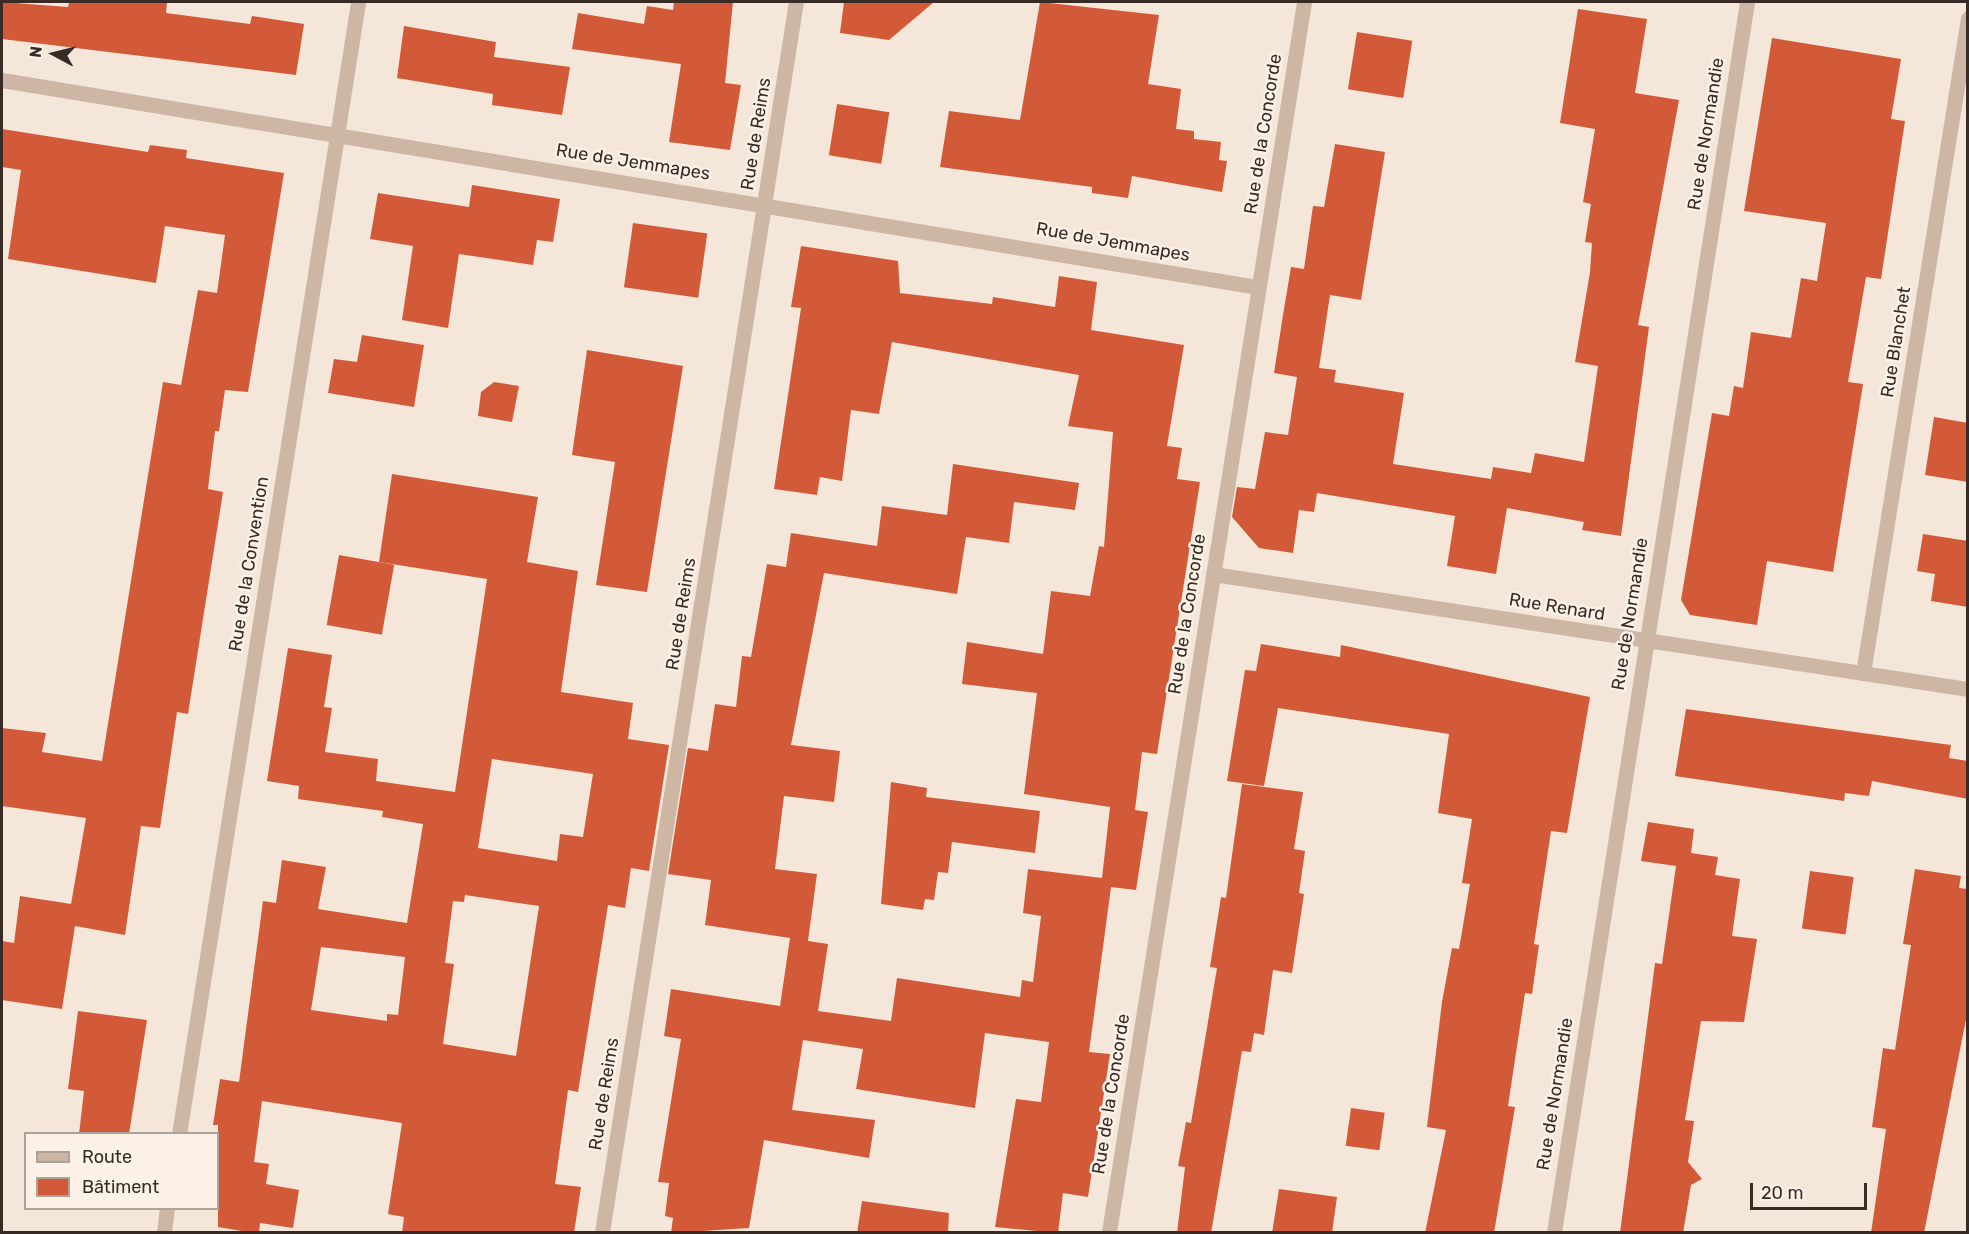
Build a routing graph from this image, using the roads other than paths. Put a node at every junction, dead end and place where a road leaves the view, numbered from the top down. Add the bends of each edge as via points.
1 (358, 2) edge
2 (796, 2) edge
3 (1304, 2) edge
4 (1747, 2) edge
5 (1968, 18) edge
6 (2, 80) edge
7 (337, 134) junction
8 (766, 202) junction
9 (1258, 287) junction
10 (1213, 574) junction
11 (1646, 640) junction
12 (1863, 673) junction
13 (1968, 689) edge
14 (179, 1132) edge
15 (167, 1210) edge
16 (164, 1233) edge
17 (602, 1233) edge
18 (1108, 1233) edge
19 (1554, 1233) edge

1 - 7 street, Rue de la Convention
2 - 8 street, Rue de Reims
3 - 9 street, Rue de la Concorde
4 - 11 street, Rue de Normandie
5 - 12 street, Rue Blanchet
6 - 7 street, Rue de Jemmapes
7 - 8 street, Rue de Jemmapes
7 - 14 street, Rue de la Convention
8 - 9 street, Rue de Jemmapes
8 - 17 street, Rue de Reims
9 - 10 street, Rue de la Concorde
10 - 11 street, Rue Renard
10 - 18 street, Rue de la Concorde
11 - 12 street, Rue Renard
11 - 19 street, Rue de Normandie
12 - 13 street, Rue Renard
15 - 16 street

